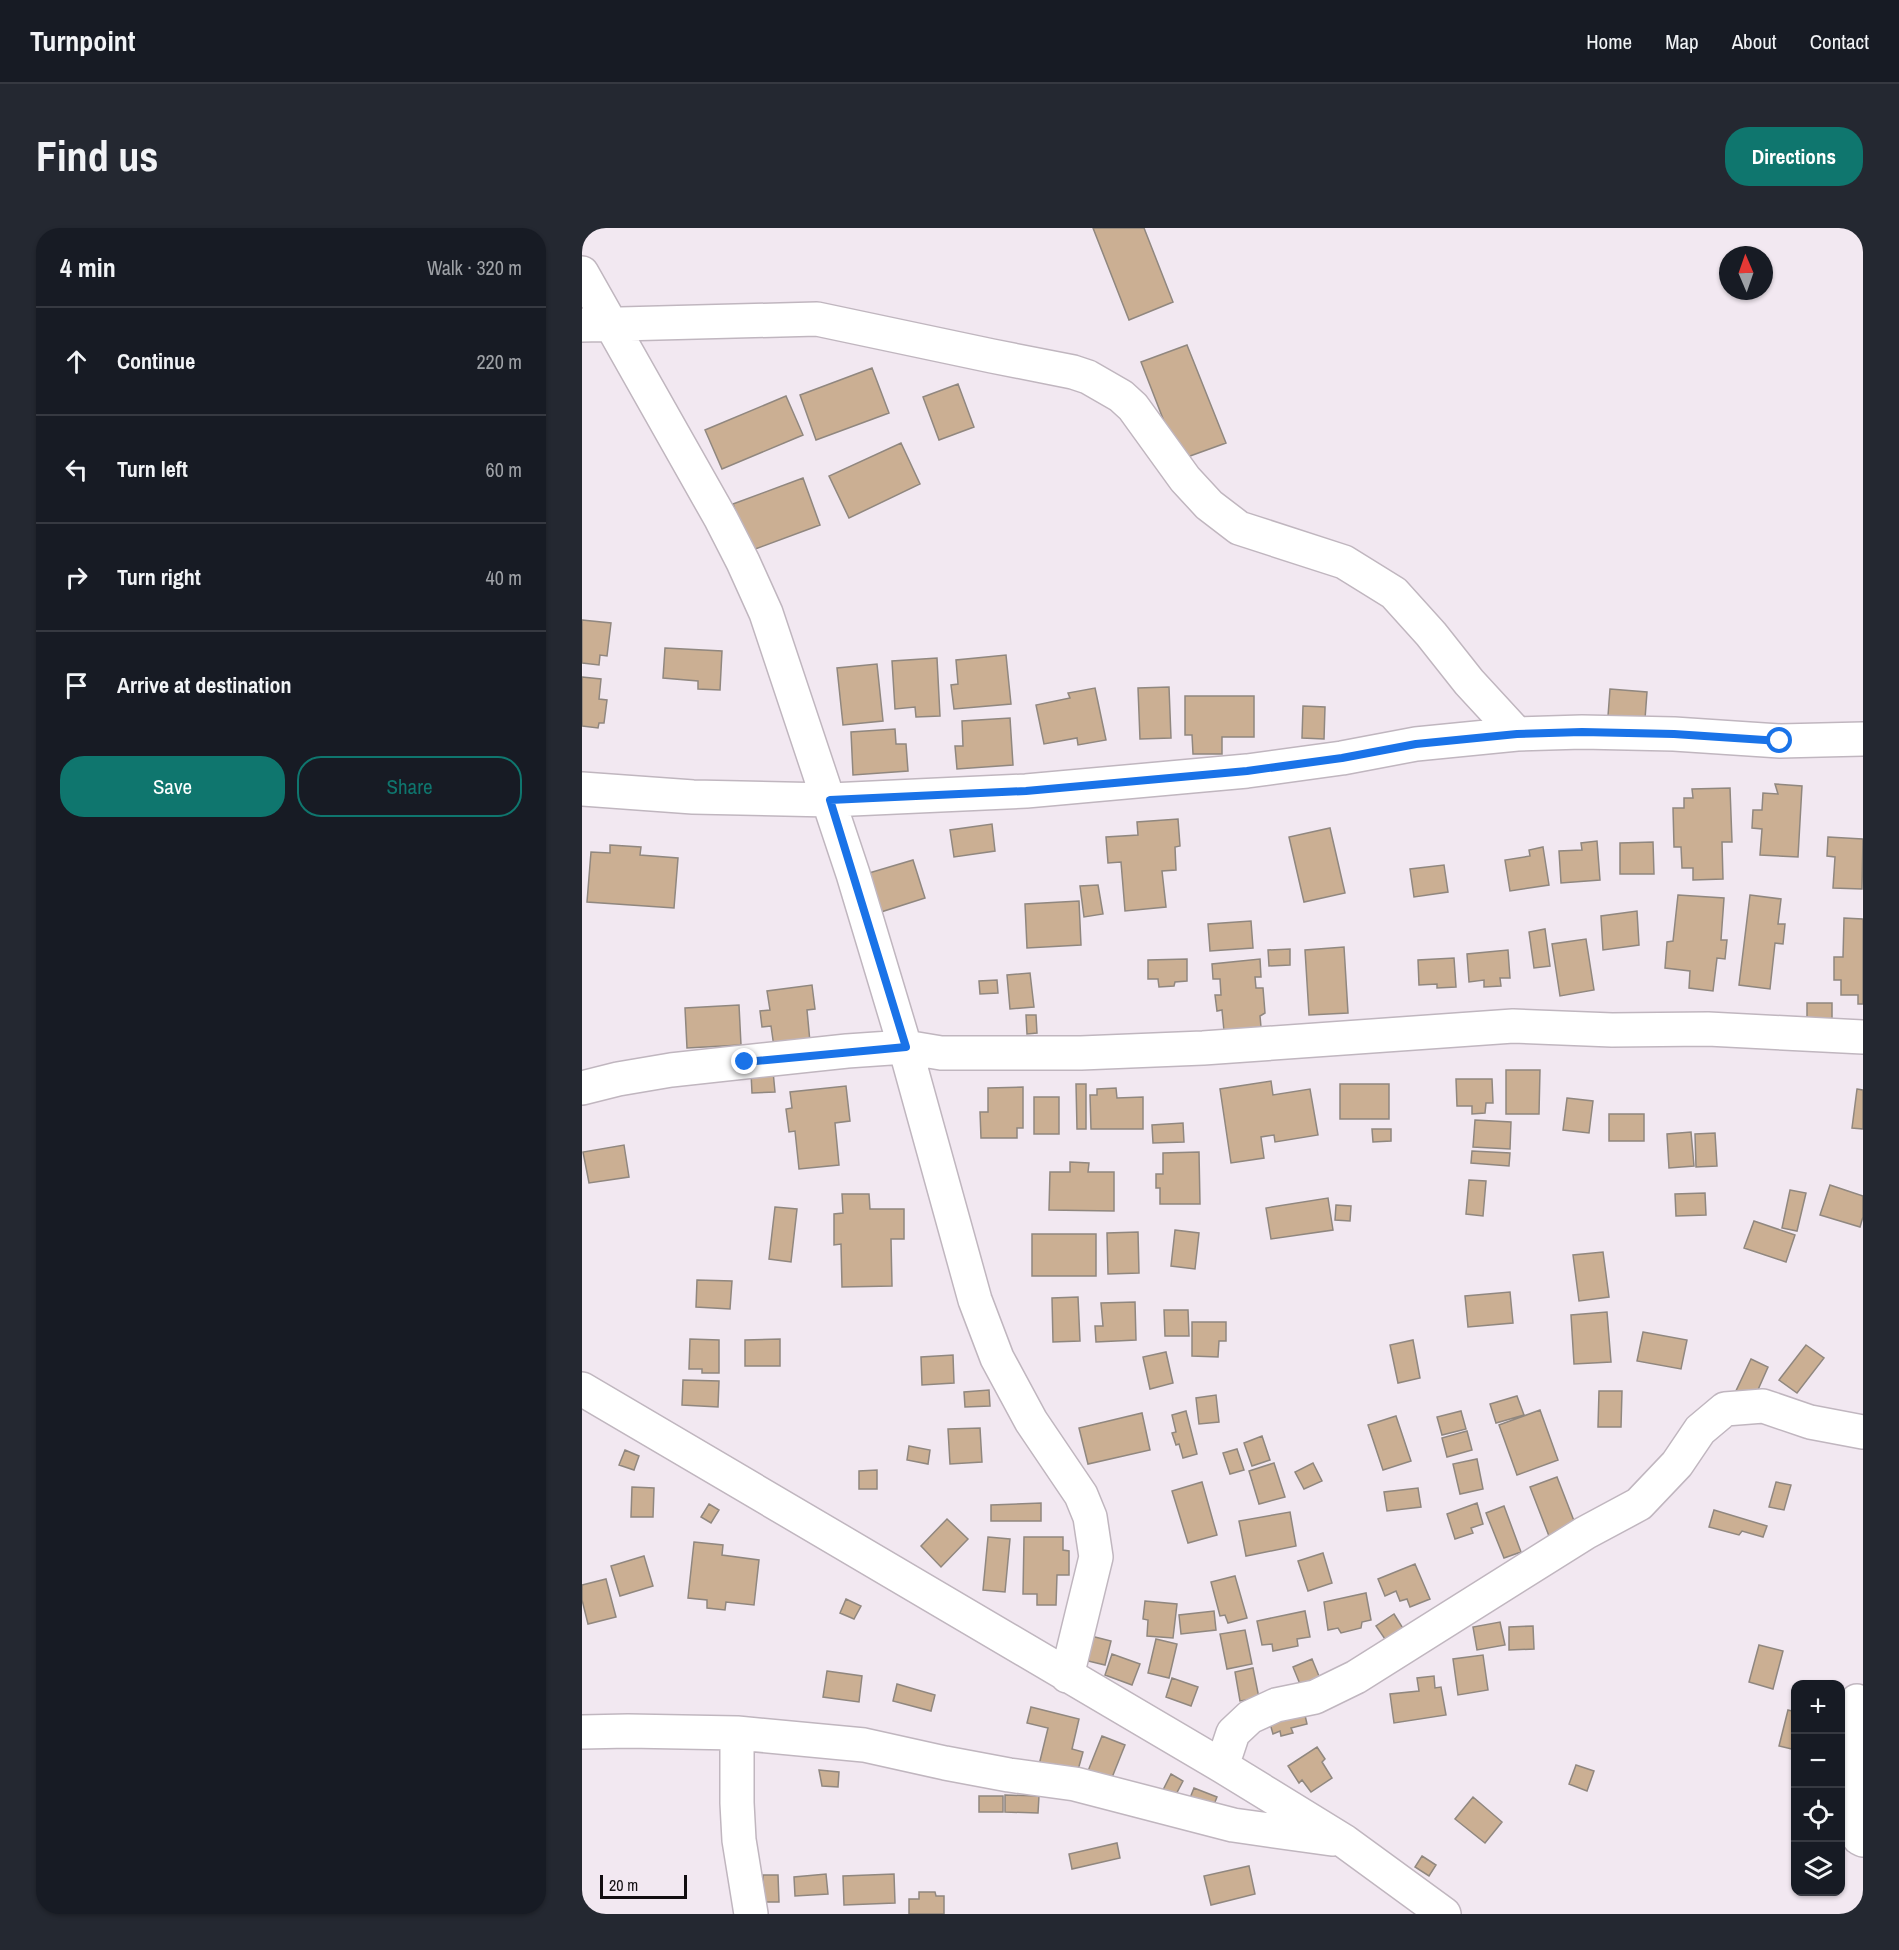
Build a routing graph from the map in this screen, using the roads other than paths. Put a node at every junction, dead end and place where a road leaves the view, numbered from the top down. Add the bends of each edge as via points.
1 (582, 273) edge
2 (597, 325) edge
3 (1517, 734) junction
4 (1863, 739) edge
5 (582, 789) edge
6 (830, 800) junction
7 (1863, 1036) edge
8 (906, 1047) junction
9 (582, 1088) edge
10 (582, 1389) edge
11 (1863, 1432) edge
12 (1067, 1676) junction
13 (1857, 1701) dead end
14 (582, 1732) edge
15 (737, 1733) junction
16 (1222, 1766) junction
17 (1863, 1840) edge
18 (1344, 1841) junction
19 (752, 1914) edge
20 (1444, 1914) edge

1 - 2 street
2 - 3 street via 818,319 1088,376 1133,406 1185,479 1209,505 1239,528 1344,562 1394,593
2 - 6 street via 743,562 766,613
3 - 4 street via 1674,734 1780,741
3 - 6 street via 1416,744 1247,771 1026,791
5 - 6 street via 693,798
6 - 8 street
7 - 8 street via 1513,1026 1080,1053 941,1053
8 - 9 street via 671,1070
8 - 12 street via 975,1299 997,1358 1090,1517 1096,1557
10 - 12 street
11 - 16 street via 1810,1422 1762,1406 1725,1409 1700,1430 1677,1464 1639,1504 1585,1533 1356,1677 1315,1697 1276,1705 1250,1717 1233,1733
12 - 16 street
13 - 17 street via 1857,1799 1852,1826
14 - 15 street
15 - 18 street via 864,1745 1075,1784 1233,1825
15 - 19 street via 739,1840
16 - 18 street
18 - 20 street

